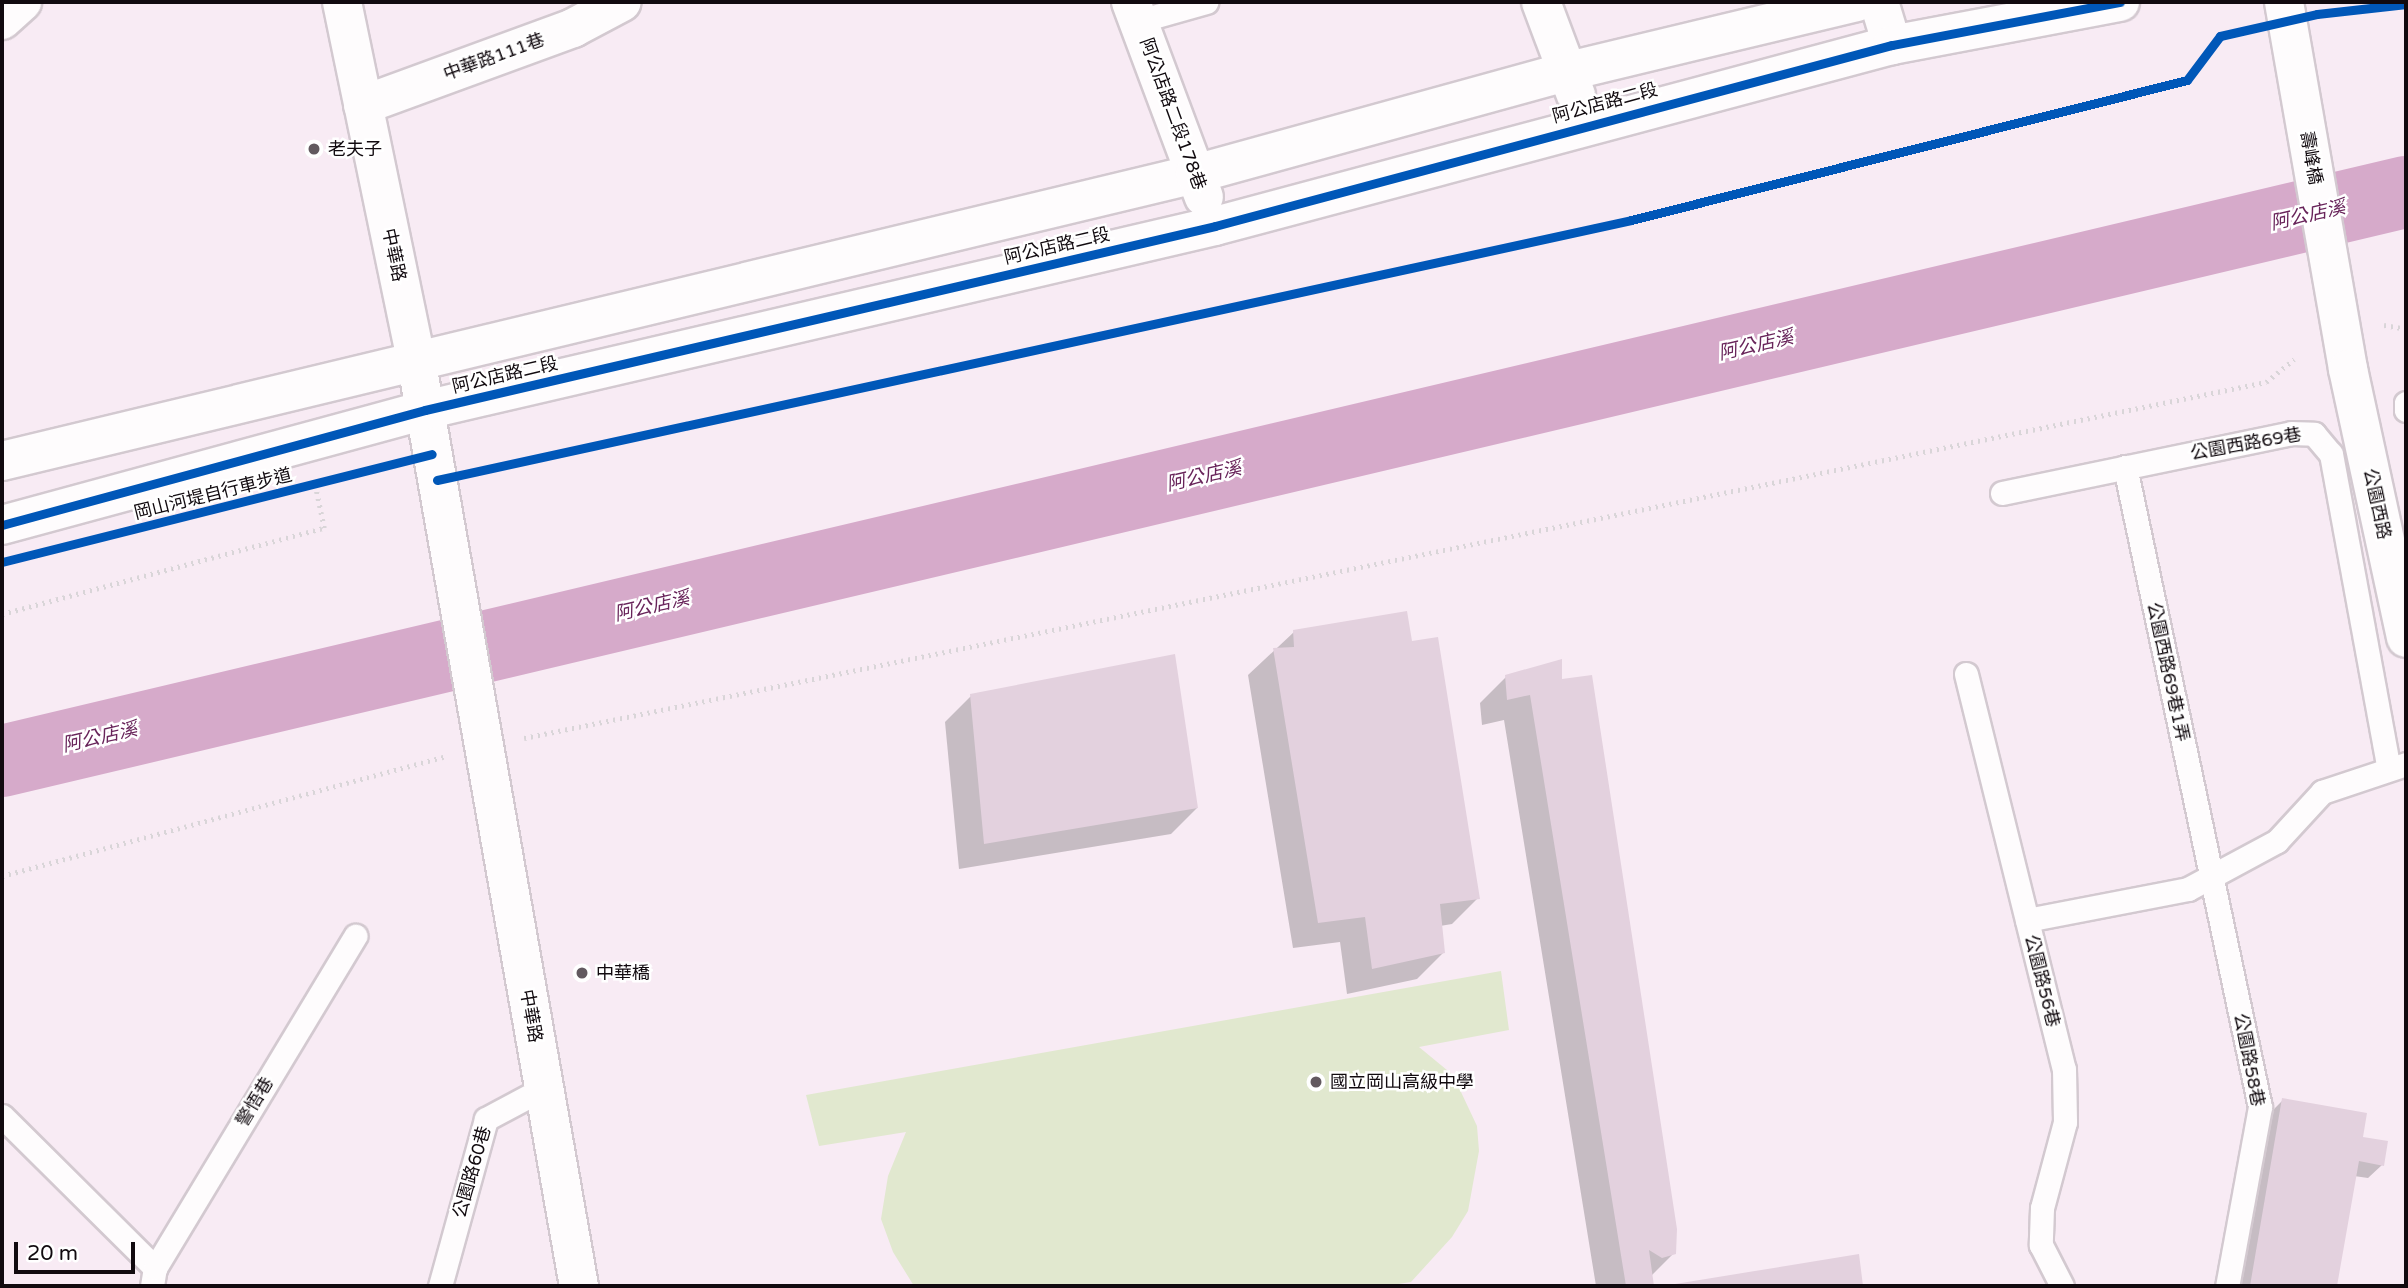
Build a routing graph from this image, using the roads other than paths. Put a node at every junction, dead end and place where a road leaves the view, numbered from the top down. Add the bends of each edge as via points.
1 (22, 2) edge
2 (342, 2) edge
3 (622, 2) edge
4 (1206, 2) edge
5 (1541, 2) edge
6 (1857, 2) edge
7 (1879, 2) edge
8 (2120, 2) edge
9 (1135, 11) edge
10 (2286, 15) edge
11 (2, 20) edge
12 (1892, 46) junction
13 (1569, 71) junction
14 (363, 106) junction
15 (1583, 125) junction
16 (1195, 174) junction
17 (1215, 226) junction
18 (800, 270) junction
19 (813, 317) junction
20 (416, 359) junction
21 (2348, 369) joint
22 (2406, 403) edge
23 (425, 410) junction
24 (2406, 410) edge
25 (2, 461) edge
26 (2125, 467) junction
27 (2002, 493) dead end
28 (2, 525) edge
29 (2406, 635) edge
30 (1966, 674) dead end
31 (2397, 767) edge
32 (2211, 876) junction
33 (2027, 920) junction
34 (355, 936) dead end
35 (544, 1088) junction
36 (2, 1116) edge
37 (154, 1277) edge
38 (440, 1286) edge
39 (579, 1286) edge
40 (2062, 1286) edge
41 (2227, 1286) edge

1 - 11 street
2 - 14 street, 中華路
3 - 14 street, 中華路111巷 via 573,28
4 - 9 lane
5 - 13 street
6 - 13 street, 阿公店路二段
7 - 12 street
8 - 12 street, 阿公店路二段
9 - 16 street, 阿公店路二段178巷
10 - 21 street, 壽峰橋
12 - 15 street, 阿公店路二段
13 - 15 street
13 - 16 street, 阿公店路二段
14 - 20 street, 中華路
15 - 17 street, 阿公店路二段
16 - 17 street, 阿公店路二段178巷
16 - 18 street, 阿公店路二段
17 - 19 street, 阿公店路二段
18 - 19 street
18 - 20 street, 阿公店路二段
19 - 23 street, 阿公店路二段
20 - 23 street, 中華路
20 - 25 street, 阿公店路二段
21 - 29 street, 公園西路
22 - 24 lane
23 - 28 street, 阿公店路二段
23 - 35 street, 中華路
26 - 27 lane, 公園西路69巷
26 - 31 lane, 公園西路69巷 via 2291,433 2314,434 2324,442 2331,454
26 - 32 lane, 公園西路69巷1弄
30 - 33 lane, 公園路56巷
31 - 32 lane via 2322,792 2277,841
32 - 33 lane via 2188,889
32 - 41 lane, 公園路58巷 via 2260,1107
33 - 40 lane, 公園路56巷 via 2064,1069 2065,1122 2042,1208 2041,1245
34 - 37 lane, 警悟巷
35 - 38 lane, 公園路60巷 via 486,1119
35 - 39 street, 中華路
36 - 37 lane, 警悟巷

